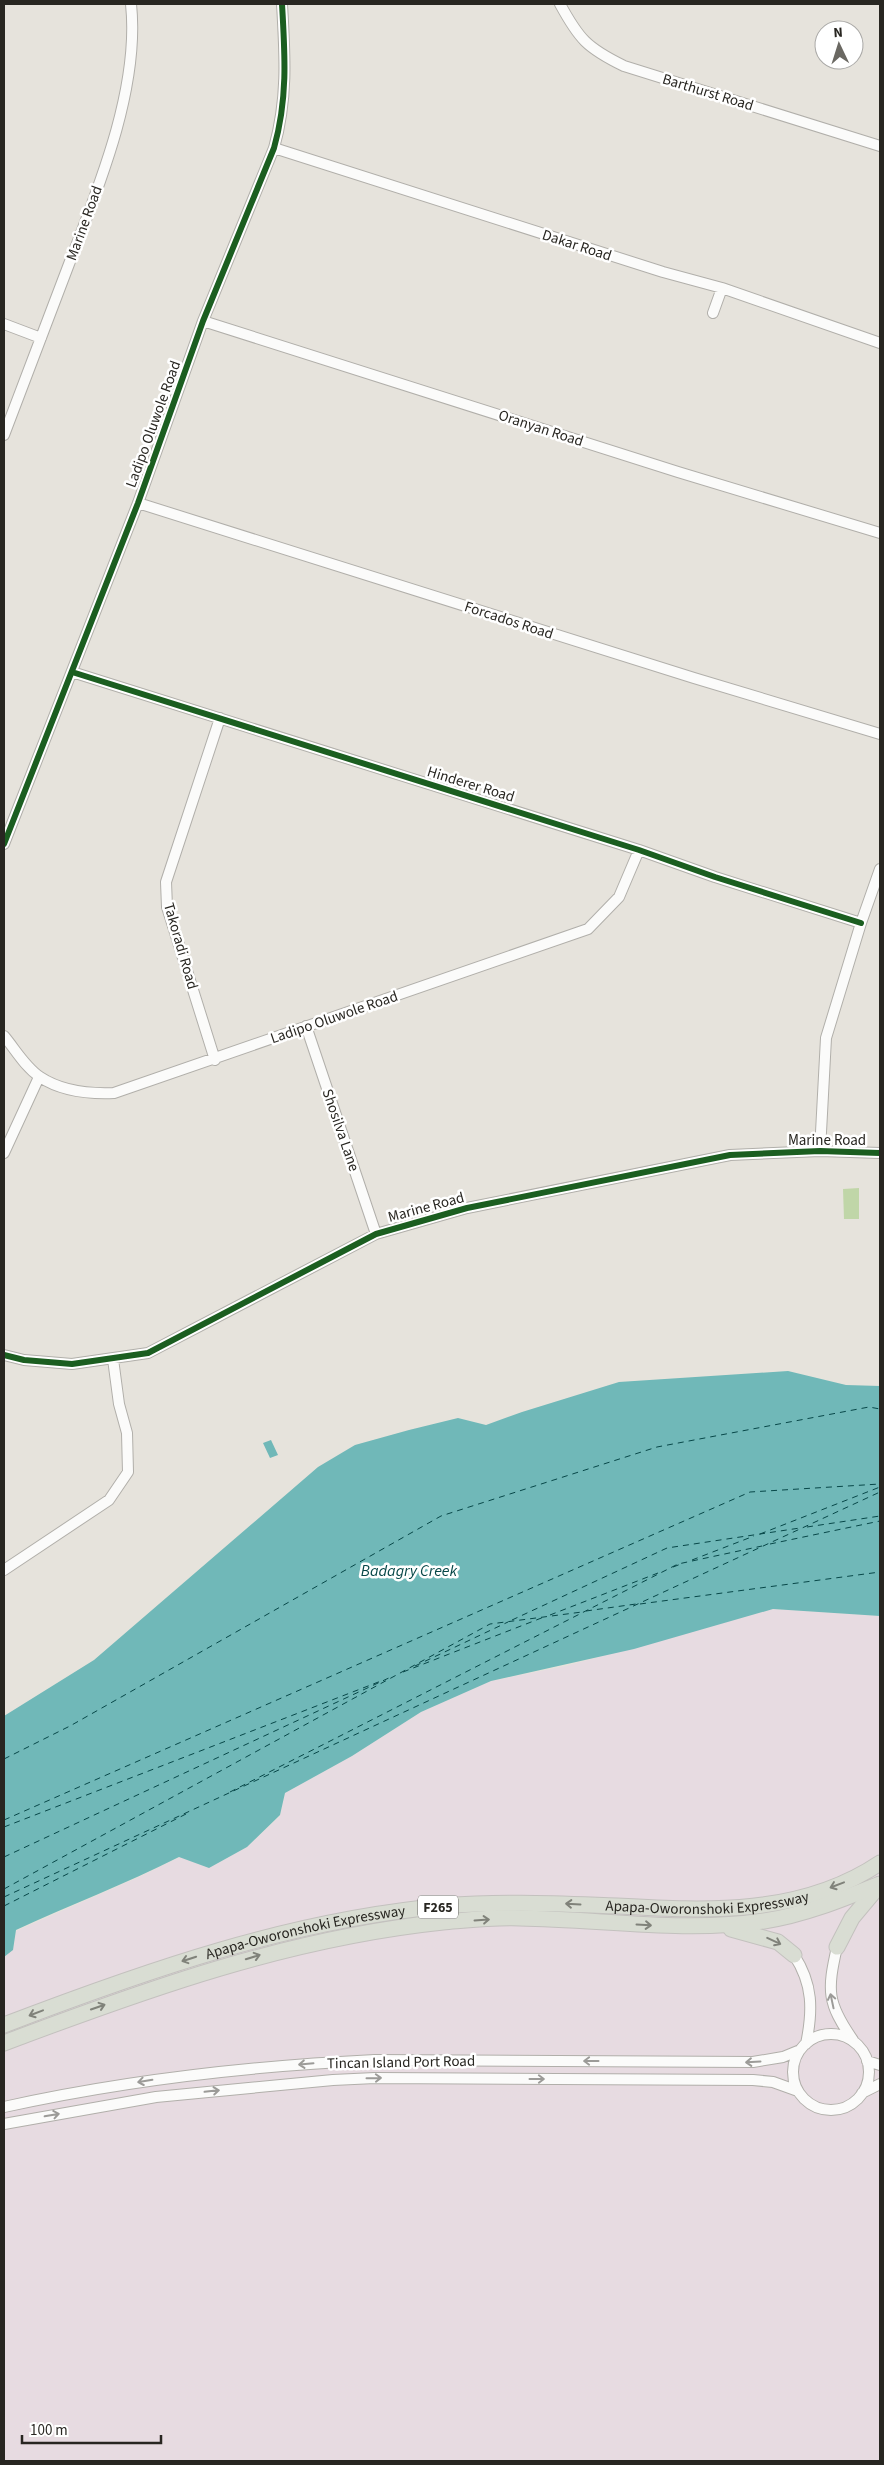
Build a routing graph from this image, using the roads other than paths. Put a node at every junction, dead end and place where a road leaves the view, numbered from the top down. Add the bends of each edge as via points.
1 (131, 4) edge
2 (282, 4) edge
3 (560, 4) edge
4 (880, 146) edge
5 (274, 148) junction
6 (722, 288) junction
7 (713, 313) dead end
8 (203, 321) junction
9 (4, 324) edge
10 (41, 338) junction
11 (880, 343) edge
12 (8, 410) edge
13 (4, 435) edge
14 (138, 502) junction
15 (880, 533) edge
16 (72, 672) junction
17 (220, 718) junction
18 (880, 734) edge
19 (4, 844) edge
20 (639, 850) junction
21 (880, 869) edge
22 (860, 923) junction
23 (306, 1026) junction
24 (4, 1036) edge
25 (215, 1060) junction
26 (40, 1077) junction
27 (820, 1151) junction
28 (4, 1153) edge
29 (880, 1153) edge
30 (376, 1234) junction
31 (4, 1355) edge
32 (113, 1359) junction
33 (4, 1570) edge
34 (880, 1863) edge
35 (880, 1884) edge
36 (717, 1926) junction
37 (837, 1947) joint
38 (794, 1955) joint
39 (4, 2025) edge
40 (4, 2043) edge
41 (855, 2043) junction
42 (803, 2047) junction
43 (867, 2061) junction
44 (880, 2065) edge
45 (880, 2084) edge
46 (798, 2091) junction
47 (862, 2093) junction
48 (4, 2107) edge
49 (4, 2124) edge

1 - 10 street, Marine Road via 134,27 122,108 93,202
2 - 5 street, Ladipo Oluwole Road via 286,76 280,128
3 - 4 street, Barthurst Road via 586,45 624,66
5 - 6 street, Dakar Road
5 - 8 street, Ladipo Oluwole Road
6 - 7 street
6 - 11 street, Dakar Road
8 - 14 street, Ladipo Oluwole Road
8 - 15 street, Oranyan Road
9 - 10 street
10 - 12 street, Marine Road
12 - 13 street, Marine Road
14 - 16 street, Ladipo Oluwole Road
14 - 18 street, Forcados Road
16 - 17 street, Hinderer Road
16 - 19 street, Ladipo Oluwole Road
17 - 20 street, Hinderer Road
17 - 25 street, Takoradi Road via 166,882 167,907
20 - 22 street, Hinderer Road
20 - 23 street, Ladipo Oluwole Road via 619,897 588,929
21 - 22 street
22 - 27 street via 826,1038
23 - 25 street, Ladipo Oluwole Road
23 - 30 street, Shosilva Lane
24 - 26 street, Ladipo Oluwole Road
25 - 26 street, Ladipo Oluwole Road via 114,1093 93,1094 73,1090
26 - 28 street
27 - 29 street, Marine Road
27 - 30 street, Marine Road via 730,1155 658,1168 467,1208
30 - 32 street, Marine Road via 148,1353
31 - 32 street, Marine Road via 72,1364
32 - 33 street via 127,1433 128,1472 109,1500
34 -> 39 highway, Apapa-Oworonshoki Expressway / F265 via 822,1891 732,1909 695,1911 524,1902 444,1906 385,1914 262,1939 200,1956
35 - 36 highway, Apapa-Oworonshoki Expressway / F265 via 806,1911 766,1921
35 - 37 highway via 852,1918
36 -> 38 highway via 778,1942
40 -> 36 highway, Apapa-Oworonshoki Expressway / F265 via 97,2008 270,1952 389,1929 518,1918
41 -> 37 street via 836,2017 831,1997
38 - 42 street via 804,1971 812,2008
41 - 42 street via 834,2035 819,2036
41 - 43 street
42 - 46 street via 793,2070
42 -> 48 street, Tincan Island Port Road via 783,2057 753,2062 375,2060 320,2063 148,2081
43 - 44 street
43 - 47 street via 868,2081
45 - 47 street
46 - 47 street via 811,2105 829,2110 848,2106
49 -> 46 street, Tincan Island Port Road via 156,2097 375,2078 753,2080 773,2082

